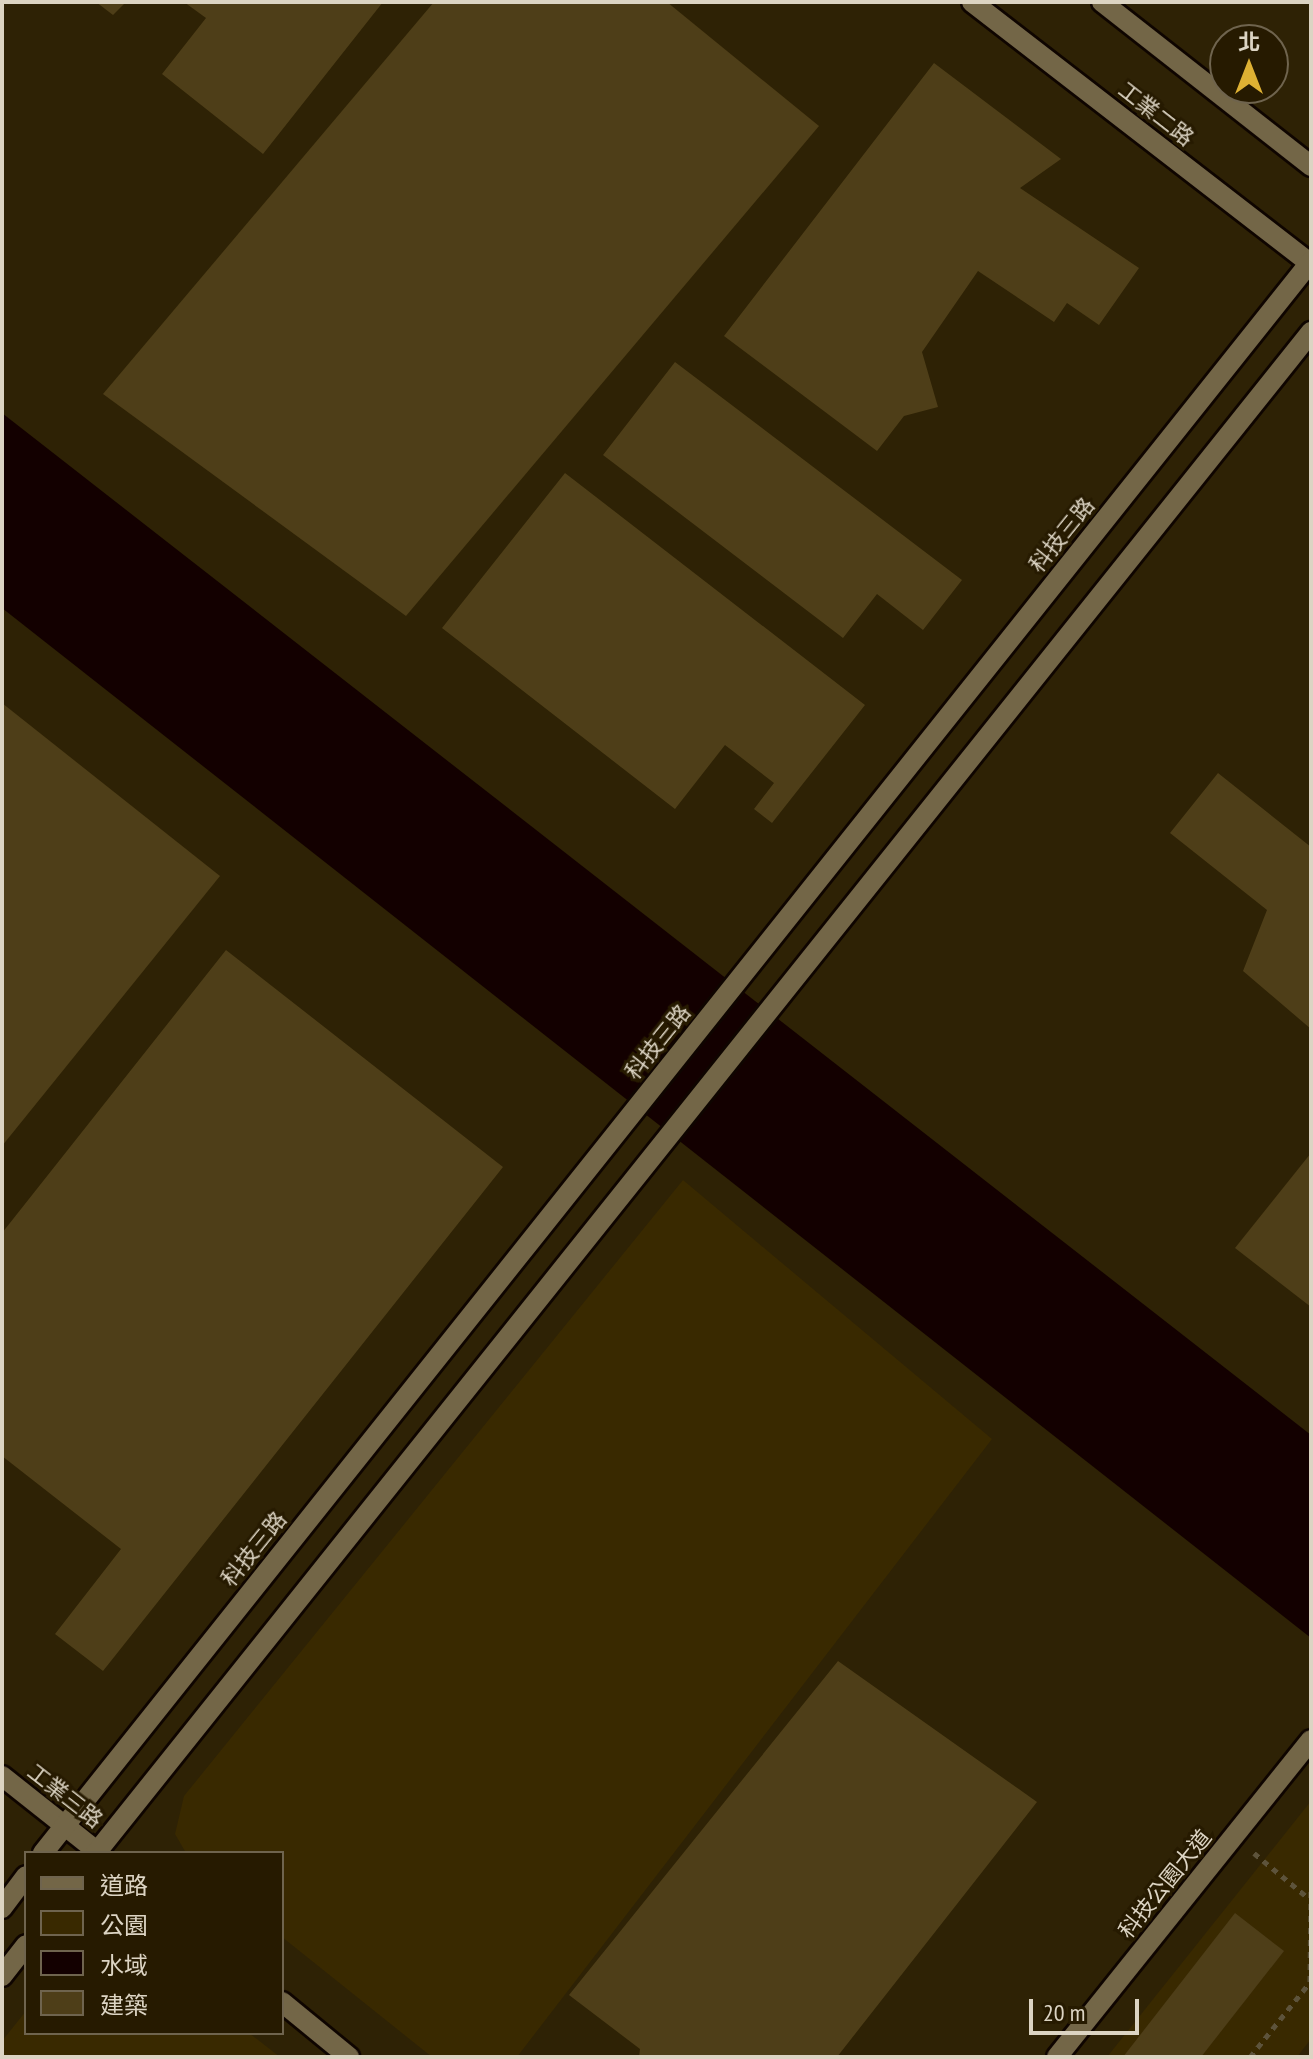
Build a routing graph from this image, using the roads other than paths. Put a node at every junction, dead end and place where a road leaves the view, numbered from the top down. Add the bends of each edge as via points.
1 (972, 2) edge
2 (1102, 2) edge
3 (1311, 166) edge
4 (1311, 263) edge
5 (1311, 332) edge
6 (1311, 1740) edge
7 (2, 1776) edge
8 (64, 1825) junction
9 (44, 1851) edge
10 (96, 1851) edge
11 (98, 1851) edge
12 (24, 1879) edge
13 (2, 1908) edge
14 (24, 1948) edge
15 (2, 1976) edge
16 (284, 2004) edge
17 (349, 2057) edge
18 (1057, 2057) edge

1 - 4 street, 工業二路
2 - 3 street
4 - 8 street, 科技三路
5 - 11 street
6 - 18 street, 科技公園大道
7 - 8 street, 工業三路
8 - 9 street, 科技三路
8 - 10 street, 工業三路
12 - 13 street
14 - 15 street
16 - 17 street

